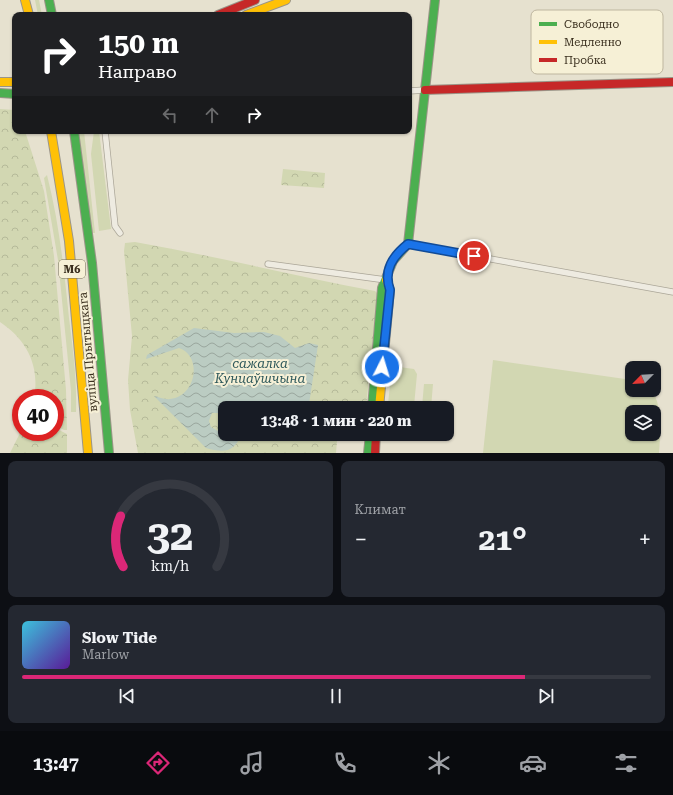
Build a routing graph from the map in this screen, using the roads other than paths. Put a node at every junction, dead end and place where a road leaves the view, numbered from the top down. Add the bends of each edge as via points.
1 (25, 0) edge
2 (49, 0) edge
3 (255, 0) edge
4 (286, 0) edge
5 (435, 0) edge
6 (28, 12) edge
7 (51, 12) edge
8 (225, 12) edge
9 (254, 12) edge
10 (0, 82) edge
11 (12, 82) edge
12 (673, 82) edge
13 (412, 90) edge
14 (425, 90) junction
15 (0, 93) edge
16 (12, 94) edge
17 (51, 134) edge
18 (74, 134) edge
19 (105, 134) edge
20 (120, 233) dead end
21 (408, 244) junction
22 (268, 264) dead end
23 (386, 280) junction
24 (673, 292) edge
25 (373, 401) edge
26 (380, 401) edge
27 (369, 441) edge
28 (376, 441) edge
29 (88, 453) edge
30 (109, 453) edge
31 (368, 453) edge
32 (375, 453) edge

1 - 6 street
2 - 7 street
3 - 8 street
4 - 9 street
5 - 14 street
10 - 11 street
12 - 14 street
13 - 14 street
14 - 21 street
15 - 16 street
17 - 29 street, вуліца Прытыцкага / М6 via 69,241
18 - 30 street, вуліца Прытыцкага / М6 via 92,263
19 - 20 street via 115,226
21 - 23 street via 393,259
21 - 24 street
22 - 23 street
23 - 25 street via 382,288
23 - 26 street via 390,290
27 - 31 street
28 - 32 street

